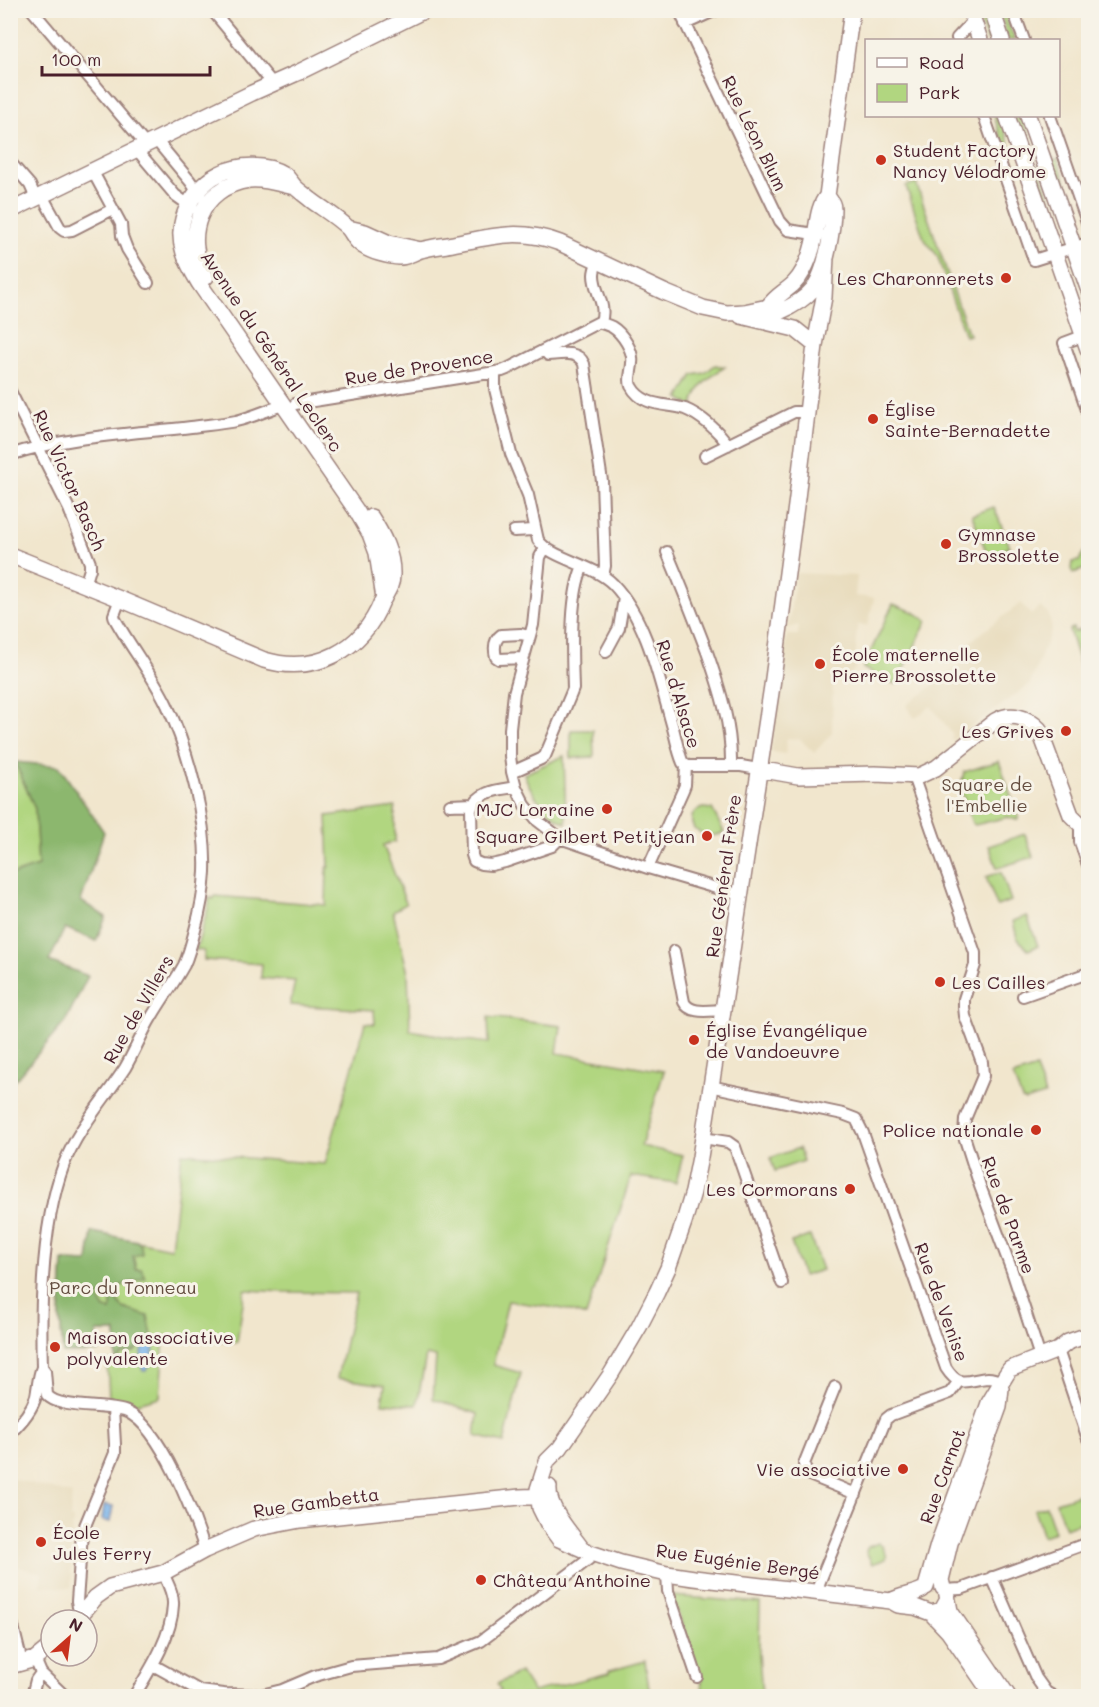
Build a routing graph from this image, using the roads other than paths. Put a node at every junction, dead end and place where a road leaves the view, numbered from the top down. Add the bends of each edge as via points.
1 (32, 10) edge
2 (212, 10) edge
3 (425, 10) edge
4 (679, 10) edge
5 (716, 10) edge
6 (852, 10) edge
7 (992, 10) edge
8 (1013, 10) edge
9 (972, 16) edge
10 (686, 24) junction
11 (958, 39) edge
12 (980, 39) edge
13 (1002, 39) edge
14 (1024, 39) edge
15 (273, 84) junction
16 (984, 117) edge
17 (1007, 117) edge
18 (1028, 117) edge
19 (1050, 117) edge
20 (146, 145) junction
21 (10, 162) edge
22 (93, 172) junction
23 (295, 188) junction
24 (198, 192) junction
25 (39, 198) junction
26 (199, 208) junction
27 (113, 209) junction
28 (10, 211) edge
29 (1089, 225) edge
30 (822, 236) junction
31 (1081, 246) edge
32 (1055, 254) junction
33 (826, 257) junction
34 (598, 260) junction
35 (148, 283) dead end
36 (793, 285) junction
37 (1089, 288) edge
38 (803, 298) junction
39 (768, 307) junction
40 (727, 313) junction
41 (599, 322) junction
42 (818, 326) junction
43 (1087, 340) edge
44 (815, 345) junction
45 (545, 350) junction
46 (495, 373) junction
47 (10, 391) edge
48 (289, 404) junction
49 (808, 412) junction
50 (1089, 413) edge
51 (728, 445) junction
52 (39, 447) junction
53 (10, 455) edge
54 (705, 456) dead end
55 (534, 530) junction
56 (514, 531) dead end
57 (545, 548) junction
58 (667, 552) dead end
59 (10, 555) edge
60 (584, 566) junction
61 (603, 576) junction
62 (86, 585) junction
63 (624, 598) junction
64 (120, 599) junction
65 (529, 636) junction
66 (606, 652) dead end
67 (523, 658) junction
68 (686, 765) junction
69 (731, 766) junction
70 (758, 769) junction
71 (512, 772) junction
72 (913, 776) junction
73 (516, 787) junction
74 (473, 804) junction
75 (450, 805) dead end
76 (1084, 826) edge
77 (560, 838) junction
78 (1089, 865) edge
79 (648, 868) junction
80 (740, 895) junction
81 (674, 951) dead end
82 (1089, 973) edge
83 (1023, 996) dead end
84 (723, 1010) junction
85 (710, 1086) junction
86 (703, 1138) junction
87 (782, 1282) dead end
88 (1089, 1335) edge
89 (1089, 1345) edge
90 (1059, 1350) junction
91 (1040, 1357) junction
92 (42, 1367) junction
93 (959, 1381) junction
94 (1002, 1382) junction
95 (835, 1387) dead end
96 (113, 1409) junction
97 (10, 1433) edge
98 (1089, 1439) edge
99 (856, 1494) junction
100 (543, 1496) junction
101 (1089, 1543) edge
102 (205, 1550) junction
103 (586, 1551) junction
104 (163, 1573) junction
105 (667, 1574) junction
106 (992, 1577) junction
107 (924, 1588) junction
108 (817, 1592) junction
109 (945, 1593) junction
110 (891, 1600) junction
111 (78, 1608) edge
112 (87, 1608) edge
113 (928, 1612) junction
114 (10, 1614) edge
115 (39, 1656) edge
116 (27, 1665) edge
117 (153, 1665) junction
118 (697, 1677) dead end
119 (194, 1688) junction
120 (32, 1696) edge
121 (65, 1696) edge
122 (134, 1696) edge
123 (183, 1696) edge
124 (993, 1696) edge
125 (1008, 1696) edge
126 (1053, 1696) edge

1 - 20 street
2 - 15 street
3 - 15 street
4 - 10 street, Rue Léon Blum
5 - 10 street
6 - 30 street, Avenue du Général Leclerc via 827,196 833,206
7 - 13 street
8 - 14 street
9 - 11 street
9 - 12 street
10 - 30 street, Rue Léon Blum via 780,221 788,230
15 - 20 street
16 - 32 street via 1034,260
17 - 32 street
18 - 31 street
19 - 29 street
20 - 22 street
20 - 24 street
20 - 26 street via 175,195
21 - 25 street
22 - 25 street
22 - 27 street
23 - 24 street, Avenue du Général Leclerc via 285,176 271,169 246,167 218,174
23 - 26 street, Avenue du Général Leclerc via 262,180 242,182 222,189
23 - 34 street, Avenue du Général Leclerc via 348,228 357,242 381,254 404,258 421,250 521,234 549,239
24 - 26 street, Avenue du Général Leclerc
25 - 27 street via 64,231
25 - 28 street
26 - 48 street, Avenue du Général Leclerc via 181,226 186,260
27 - 35 street via 127,249
30 - 33 street, Avenue du Général Leclerc
30 - 36 street, Avenue du Général Leclerc
31 - 32 street
31 - 37 street
32 - 43 street
33 - 38 street, Avenue du Général Leclerc via 818,281
33 - 42 street, Rue Général Frère
34 - 40 street, Avenue du Général Leclerc via 676,298
34 - 41 street via 594,277 603,315
36 - 38 street
36 - 39 street, Avenue du Général Leclerc
38 - 39 street, Avenue du Général Leclerc via 779,312
38 - 42 street
39 - 40 street, Avenue du Général Leclerc
40 - 44 street via 795,329
41 - 45 street, Rue de Provence
41 - 51 street via 616,330 631,352 630,381 636,392 658,404 687,410 722,435
42 - 44 street, Rue Général Frère
43 - 50 street via 1064,344
44 - 49 street, Rue Général Frère
45 - 46 street, Rue de Provence
45 - 61 street via 548,355 578,356 584,364 602,481
46 - 48 street, Rue de Provence
46 - 55 street via 495,389 514,463 530,501
47 - 52 street, Rue Victor Basch
48 - 52 street, Rue de Provence via 233,422
48 - 64 street, Avenue du Général Leclerc via 356,510 377,552 384,598 363,634 344,651 320,661 294,665 264,660
49 - 51 street via 794,412
49 - 70 street, Rue Général Frère
51 - 54 street
52 - 53 street, Rue de Provence
52 - 62 street, Rue Victor Basch via 89,558
55 - 56 street
55 - 57 street
57 - 60 street, Rue d'Alsace
57 - 65 street via 540,557
58 - 69 street via 719,685 729,729
59 - 62 street, Avenue du Général Leclerc
60 - 61 street, Rue d'Alsace
60 - 71 street via 576,585 573,689 545,756
61 - 63 street, Rue d'Alsace
62 - 64 street, Avenue du Général Leclerc
63 - 66 street via 619,628
63 - 68 street, Rue d'Alsace via 656,667 681,759
64 - 92 street, Rue de Villers via 115,619 166,704 193,778 202,826 204,886 184,965 125,1067 74,1141 59,1178 45,1262
65 - 67 street
65 - 67 street via 501,634 496,640 496,657
67 - 71 street via 511,716
68 - 69 street, Rue d'Alsace
68 - 79 street via 683,790
69 - 70 street, Rue d'Alsace
70 - 72 street via 798,776
70 - 80 street, Rue Général Frère
71 - 73 street
72 - 76 street via 936,768 1000,718 1022,718 1042,734 1071,815
72 - 91 street, Rue de Parme via 975,953 964,1007 983,1076 965,1119 964,1136
73 - 74 street via 490,792
73 - 77 street via 531,814
74 - 75 street
74 - 77 street via 472,855 477,863 505,862 552,846
76 - 78 street via 1080,842
77 - 79 street
79 - 80 street
80 - 84 street, Rue Général Frère
81 - 84 street via 687,1007
82 - 83 street
84 - 85 street, Rue Général Frère
85 - 86 street, Rue Général Frère
85 - 93 street, Rue de Venise via 852,1116 860,1124 946,1368
86 - 87 street via 728,1142 735,1148
86 - 100 street, Rue Général Frère via 684,1222 657,1292 630,1344 560,1448 547,1461 541,1477
88 - 90 street, Rue Carnot via 1068,1342
89 - 90 street, Rue Carnot via 1072,1351
90 - 91 street, Rue Carnot
90 - 98 street
91 - 94 street, Rue Carnot via 1010,1370
92 - 96 street via 47,1395 54,1401
92 - 97 street, Rue de Villers via 34,1402
93 - 94 street via 989,1378
93 - 99 street, Rue de Venise via 950,1393 888,1417
94 - 107 street, Rue Carnot via 989,1403
94 - 109 street, Rue Carnot via 999,1407 950,1543 941,1580
95 - 99 street via 804,1470
96 - 102 street via 134,1416 157,1443 178,1480
96 - 111 street via 115,1453 81,1539
99 - 108 street, Rue de Venise
100 - 102 street, Rue Gambetta via 274,1524
100 - 103 street
101 - 106 street
102 - 104 street, Rue Gambetta
103 - 105 street, Rue Eugénie Bergé
103 - 119 street via 589,1559 481,1641 438,1659 351,1666 261,1695
104 - 112 street, Rue Gambetta via 110,1587
104 - 117 street via 173,1605
105 - 108 street, Rue Eugénie Bergé
105 - 118 street via 668,1591
106 - 109 street
106 - 126 street via 1036,1678
107 - 109 street via 935,1584
107 - 110 street, Rue Eugénie Bergé
107 - 113 street via 919,1599
108 - 110 street, Rue Eugénie Bergé
109 - 113 street via 942,1610
109 - 125 street via 950,1611
110 - 113 street, Rue Eugénie Bergé
113 - 124 street via 938,1618
114 - 116 street
115 - 116 street
116 - 120 street via 36,1680
116 - 121 street
117 - 119 street
117 - 122 street
119 - 123 street

